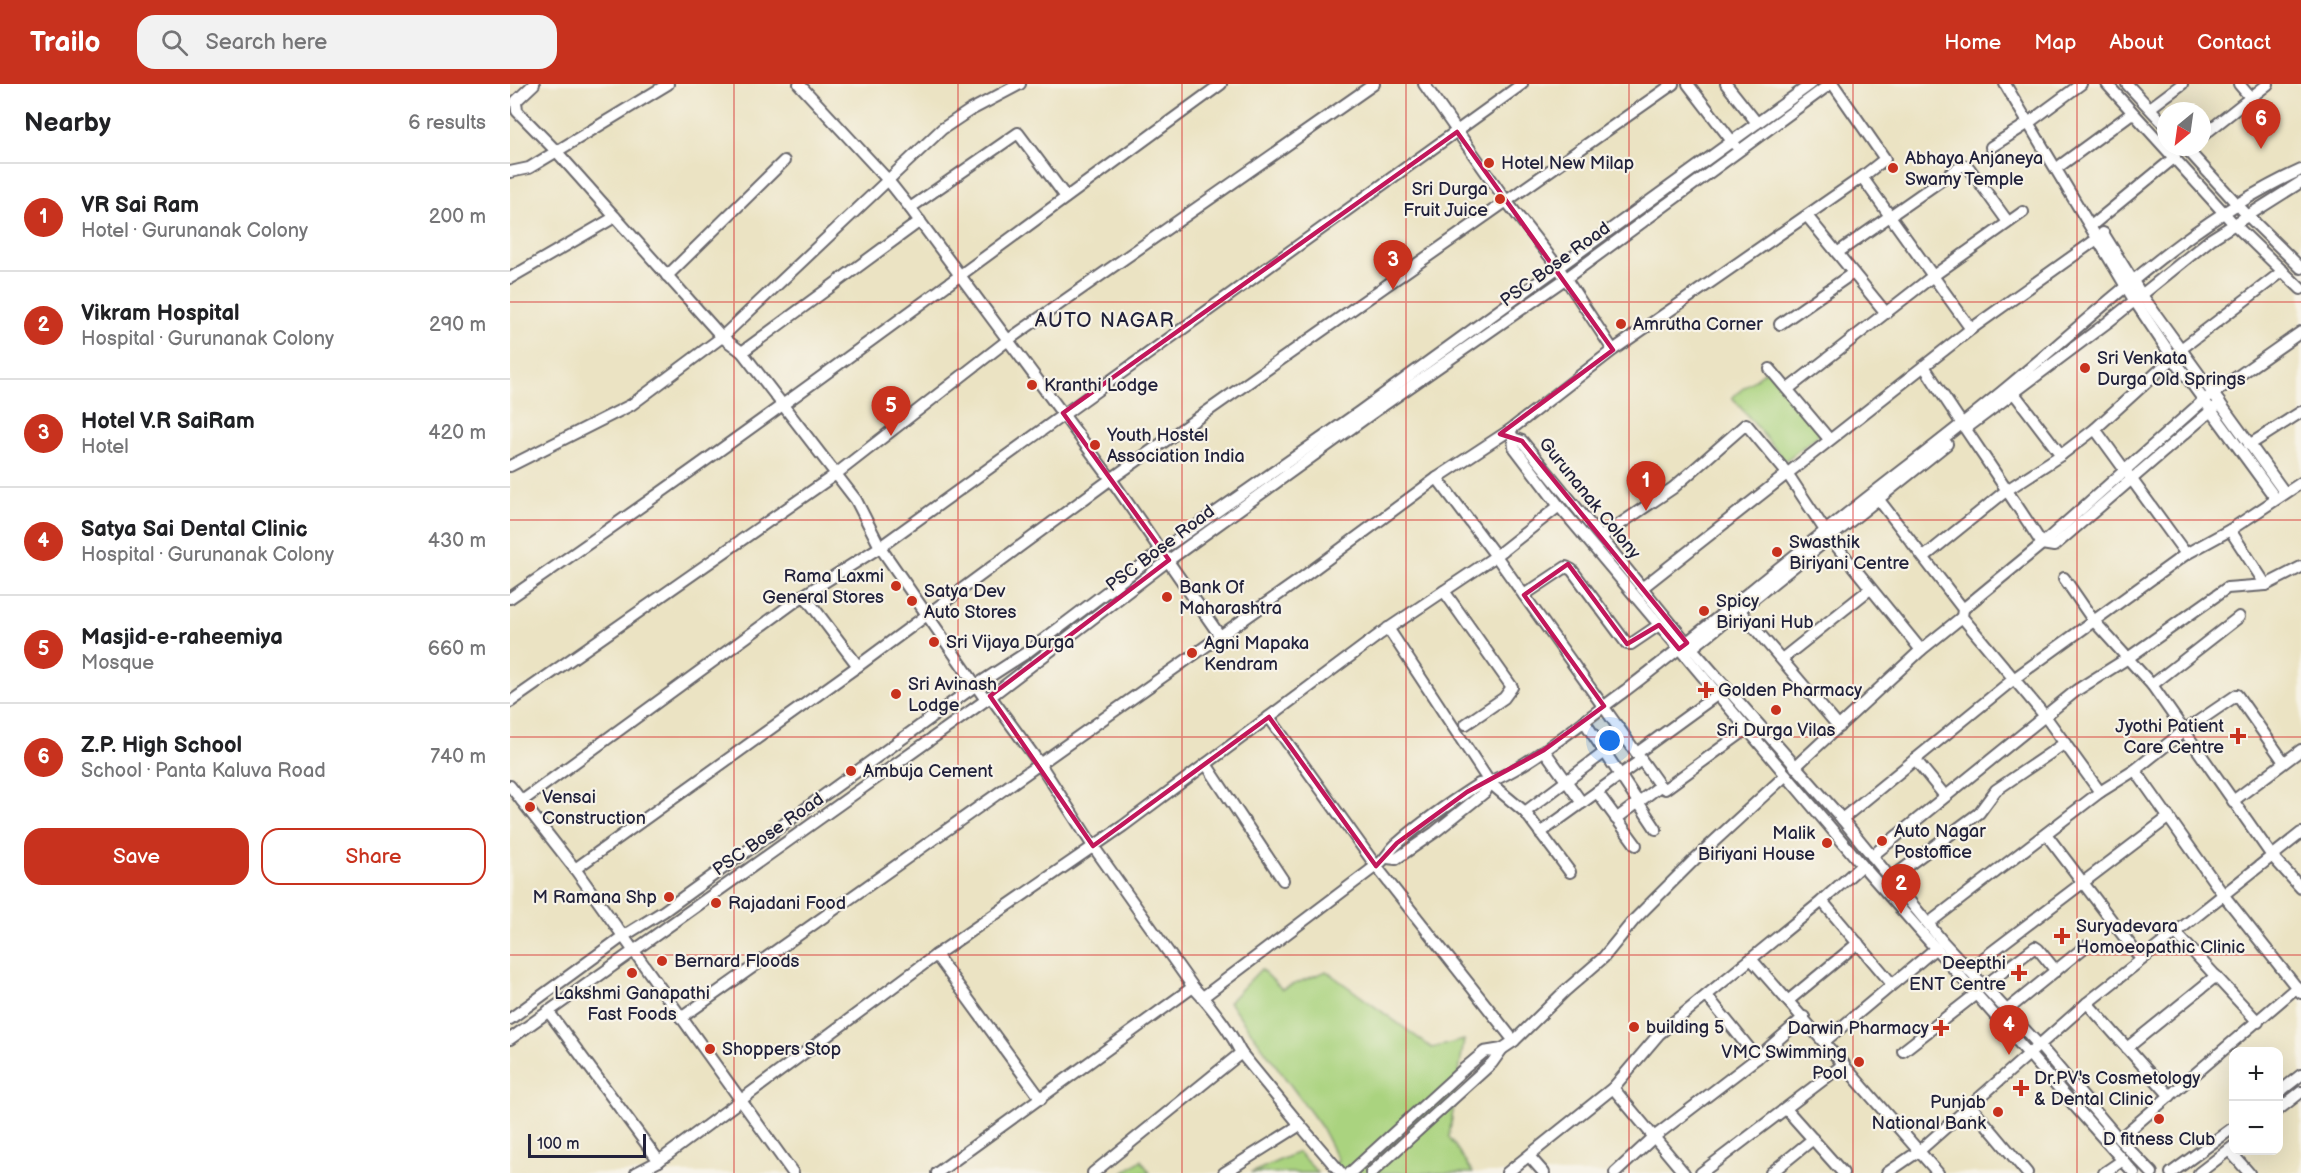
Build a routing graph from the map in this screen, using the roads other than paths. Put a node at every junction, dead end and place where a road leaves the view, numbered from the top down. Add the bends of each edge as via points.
1 (534, 84) edge
2 (668, 84) edge
3 (800, 84) edge
4 (1020, 84) edge
5 (1221, 84) edge
6 (1374, 84) edge
7 (1424, 84) edge
8 (1522, 84) edge
9 (1673, 84) edge
10 (1688, 84) edge
11 (1726, 84) edge
12 (1811, 84) edge
13 (1831, 84) edge
14 (2005, 84) edge
15 (2013, 84) edge
16 (2081, 84) edge
17 (2107, 84) edge
18 (2127, 84) edge
19 (2182, 84) edge
20 (2240, 84) edge
21 (2268, 84) edge
22 (2250, 97) junction
23 (2150, 108) junction
24 (2132, 113) junction
25 (2157, 116) edge
26 (2030, 122) junction
27 (1757, 123) junction
28 (2211, 129) edge
29 (1457, 132) junction
30 (1732, 140) junction
31 (1991, 147) dead end
32 (1739, 150) junction
33 (557, 152) junction
34 (2194, 156) edge
35 (2175, 157) junction
36 (784, 161) dead end
37 (2061, 165) junction
38 (2301, 170) edge
39 (510, 172) edge
40 (1862, 177) junction
41 (888, 179) junction
42 (2301, 182) edge
43 (1066, 196) junction
44 (1508, 202) junction
45 (2238, 204) junction
46 (910, 208) junction
47 (2023, 212) dead end
48 (2223, 212) junction
49 (2247, 215) junction
50 (1807, 216) junction
51 (1890, 216) junction
52 (615, 217) junction
53 (920, 221) junction
54 (2008, 222) junction
55 (2093, 224) junction
56 (2234, 224) junction
57 (2101, 237) junction
58 (1837, 253) junction
59 (1558, 267) junction
60 (2301, 268) edge
61 (2283, 272) junction
62 (1853, 273) junction
63 (959, 274) junction
64 (667, 276) junction
65 (1933, 276) junction
66 (510, 278) edge
67 (1565, 279) junction
68 (2130, 284) junction
69 (2301, 289) edge
70 (2138, 297) junction
71 (1886, 314) junction
72 (1780, 324) dead end
73 (1971, 329) junction
74 (2301, 332) edge
75 (722, 337) junction
76 (1008, 340) junction
77 (2181, 349) junction
78 (1613, 350) junction
79 (742, 352) junction
80 (2173, 358) junction
81 (1924, 366) junction
82 (1770, 369) dead end
83 (1788, 389) junction
84 (2011, 389) junction
85 (2208, 397) junction
86 (783, 405) junction
87 (2216, 407) junction
88 (2301, 412) edge
89 (1063, 413) junction
90 (1962, 427) junction
91 (2095, 429) junction
92 (1511, 434) junction
93 (1829, 439) junction
94 (2249, 445) junction
95 (2061, 454) junction
96 (510, 466) edge
97 (1787, 473) junction
98 (836, 474) junction
99 (2127, 475) junction
100 (1437, 478) junction
101 (1112, 479) junction
102 (2301, 483) edge
103 (2007, 490) junction
104 (1877, 496) junction
105 (2280, 496) junction
106 (1559, 506) junction
107 (2230, 530) junction
108 (1828, 534) junction
109 (1601, 537) junction
110 (2042, 544) junction
111 (880, 547) junction
112 (1162, 550) junction
113 (2186, 554) junction
114 (1496, 556) junction
115 (1924, 557) junction
116 (1169, 561) junction
117 (2301, 567) edge
118 (2064, 578) dead end
119 (2266, 585) junction
120 (1642, 588) junction
121 (1870, 589) junction
122 (1444, 591) junction
123 (804, 595) junction
124 (1524, 596) junction
125 (510, 598) edge
126 (1740, 611) junction
127 (1963, 613) junction
128 (927, 614) junction
129 (2239, 617) dead end
130 (2093, 620) junction
131 (1659, 625) junction
132 (1388, 628) junction
133 (1220, 636) junction
134 (1686, 649) junction
135 (1921, 650) junction
136 (2128, 658) junction
137 (1782, 659) junction
138 (858, 666) junction
139 (2015, 678) junction
140 (2152, 685) junction
141 (975, 686) junction
142 (1718, 694) junction
143 (988, 698) junction
144 (510, 702) edge
145 (1604, 706) junction
146 (2045, 716) junction
147 (1269, 717) junction
148 (1584, 721) junction
149 (1466, 724) dead end
150 (1839, 728) junction
151 (1747, 729) junction
152 (2184, 730) junction
153 (2065, 743) junction
154 (1544, 750) junction
155 (2301, 750) edge
156 (1605, 752) junction
157 (1639, 756) junction
158 (1915, 759) junction
159 (2284, 762) junction
160 (1040, 764) junction
161 (1206, 764) junction
162 (1795, 767) junction
163 (2135, 770) junction
164 (1620, 775) junction
165 (1786, 775) junction
166 (1566, 781) junction
167 (1490, 783) junction
168 (510, 786) edge
169 (1660, 786) junction
170 (1597, 792) junction
171 (2100, 792) junction
172 (1945, 796) junction
173 (522, 801) junction
174 (2233, 801) junction
175 (1582, 802) junction
176 (1638, 802) junction
177 (1525, 812) junction
178 (2169, 817) junction
179 (1616, 819) junction
180 (1842, 819) junction
181 (1656, 829) dead end
182 (1540, 833) junction
183 (2301, 833) edge
184 (2046, 834) junction
185 (1635, 845) dead end
186 (1093, 846) junction
187 (1869, 853) junction
188 (2272, 855) junction
189 (1859, 861) junction
190 (1376, 867) junction
191 (575, 869) junction
192 (1570, 872) dead end
193 (1891, 878) junction
194 (1283, 880) dead end
195 (2082, 883) junction
196 (2301, 888) edge
197 (2222, 893) junction
198 (1822, 901) junction
199 (1929, 923) junction
200 (2175, 932) junction
201 (622, 937) junction
202 (1858, 943) junction
203 (2086, 946) dead end
204 (1936, 948) junction
205 (632, 951) junction
206 (936, 955) junction
207 (2141, 959) junction
208 (1752, 960) junction
209 (1968, 970) junction
210 (2056, 971) junction
211 (2216, 976) junction
212 (1893, 984) junction
213 (1193, 987) junction
214 (2299, 990) edge
215 (1980, 991) junction
216 (1707, 996) junction
217 (1203, 997) junction
218 (1789, 1000) junction
219 (2087, 1003) junction
220 (548, 1011) junction
221 (2006, 1011) junction
222 (1804, 1017) junction
223 (681, 1018) junction
224 (510, 1019) edge
225 (2258, 1022) junction
226 (510, 1039) edge
227 (1514, 1041) junction
228 (1825, 1041) junction
229 (2040, 1045) junction
230 (2127, 1048) junction
231 (1502, 1049) junction
232 (1904, 1051) dead end
233 (1241, 1053) junction
234 (2028, 1054) junction
235 (1757, 1058) junction
236 (1844, 1064) junction
237 (2301, 1075) edge
238 (1613, 1088) junction
239 (2283, 1089) edge
240 (2301, 1092) edge
241 (2170, 1096) junction
242 (1041, 1099) junction
243 (741, 1101) junction
244 (1971, 1106) junction
245 (2283, 1106) edge
246 (1786, 1109) junction
247 (1300, 1125) junction
248 (2229, 1131) edge
249 (1654, 1137) junction
250 (2119, 1138) junction
251 (1813, 1139) junction
252 (2229, 1150) edge
253 (1919, 1151) junction
254 (2236, 1155) edge
255 (1529, 1156) junction
256 (2123, 1160) junction
257 (659, 1161) junction
258 (1618, 1172) edge
259 (636, 1173) edge
260 (794, 1173) edge
261 (937, 1173) edge
262 (1093, 1173) edge
263 (1224, 1173) edge
264 (1341, 1173) edge
265 (1350, 1173) edge
266 (1371, 1173) edge
267 (1507, 1173) edge
268 (1544, 1173) edge
269 (1684, 1173) edge
270 (1701, 1173) edge
271 (1772, 1173) edge
272 (1843, 1173) edge
273 (1887, 1173) edge
274 (1938, 1173) edge
275 (2027, 1173) edge
276 (2104, 1173) edge
277 (2134, 1173) edge
278 (2152, 1173) edge
279 (2171, 1173) edge
280 (2199, 1173) edge
281 (2249, 1173) edge

1 - 33 street via 516,101 517,111
2 - 33 street
3 - 41 street
4 - 41 street via 942,129
5 - 43 street
6 - 76 street
7 - 29 street
8 - 29 street
9 - 44 street
10 - 30 street
11 - 27 street
12 - 27 street, PSC Bose Road
13 - 32 street, PSC Bose Road
13 - 40 street via 1885,159
14 - 26 street
15 - 26 street
16 - 26 street
17 - 24 street
18 - 23 street
19 - 23 street
20 - 22 street
21 - 22 street
22 - 28 street
23 - 25 street
24 - 35 street
24 - 37 street
26 - 31 street
26 - 37 street
26 - 55 street
27 - 30 street, PSC Bose Road
29 - 44 street
29 - 89 street
30 - 32 street
30 - 59 street, PSC Bose Road
32 - 67 street, PSC Bose Road
33 - 39 street via 529,168
33 - 52 street
34 - 45 street
35 - 48 street
35 - 55 street
36 - 64 street
37 - 55 street
38 - 45 street
40 - 50 street
40 - 51 street
41 - 46 street
41 - 75 street
42 - 49 street
43 - 46 street via 1018,133
43 - 63 street
44 - 59 street
44 - 101 street
45 - 48 street
45 - 49 street
46 - 53 street
47 - 54 street
48 - 56 street
48 - 68 street
49 - 56 street
49 - 60 street
50 - 58 street
50 - 78 street
51 - 54 street via 1963,165
51 - 58 street
51 - 65 street
52 - 64 street
52 - 66 street
53 - 63 street
53 - 79 street
54 - 65 street
55 - 57 street
56 - 61 street
56 - 70 street
57 - 68 street
57 - 73 street
58 - 62 street
59 - 67 street
59 - 112 street, PSC Bose Road
61 - 69 street
61 - 77 street
62 - 71 street
62 - 72 street
63 - 76 street
63 - 86 street
64 - 75 street
65 - 71 street
65 - 73 street
67 - 78 street
67 - 116 street, PSC Bose Road
68 - 70 street
68 - 84 street
70 - 77 street
70 - 80 street
70 - 84 street
71 - 83 street
73 - 81 street
74 - 85 street
75 - 79 street
75 - 96 street via 631,405
76 - 89 street
76 - 98 street
77 - 85 street
78 - 92 street
79 - 86 street
80 - 85 street
80 - 91 street
81 - 90 street
81 - 93 street
82 - 83 street
83 - 93 street
84 - 90 street
84 - 95 street
85 - 87 street
85 - 99 street
86 - 98 street
86 - 125 street
87 - 94 street
87 - 99 street
87 - 105 street
88 - 94 street
89 - 101 street
89 - 111 street
90 - 103 street
90 - 104 street
91 - 95 street
91 - 99 street
92 - 100 street
92 - 106 street, Gurunanak Colony via 1514,447
92 - 109 street, Gurunanak Colony via 1522,441
93 - 97 street
94 - 105 street
95 - 103 street
97 - 108 street
97 - 109 street via 1746,424 1672,488
97 - 120 street
98 - 111 street via 856,500
98 - 144 street
99 - 110 street via 2057,545
99 - 113 street
100 - 114 street
100 - 133 street
101 - 112 street
101 - 128 street
102 - 105 street
103 - 110 street
103 - 115 street
104 - 108 street
104 - 115 street
105 - 107 street
106 - 114 street
106 - 131 street, Gurunanak Colony
107 - 113 street
107 - 119 street
108 - 121 street
108 - 126 street
108 - 134 street
109 - 120 street, Gurunanak Colony
110 - 127 street
111 - 123 street
111 - 128 street
112 - 116 street
112 - 141 street, PSC Bose Road via 1026,653
113 - 130 street
114 - 122 street
114 - 124 street
115 - 127 street
116 - 133 street
116 - 143 street, PSC Bose Road
117 - 119 street
118 - 130 street
119 - 136 street via 2227,588
120 - 134 street, Gurunanak Colony
121 - 135 street
121 - 137 street
122 - 132 street
122 - 149 street via 1512,687 1504,698
123 - 138 street
123 - 173 street
124 - 131 street via 1566,567 1627,644
124 - 145 street
126 - 134 street
126 - 137 street
127 - 135 street
127 - 139 street
128 - 138 street
128 - 141 street
129 - 140 street
130 - 136 street
130 - 139 street
131 - 134 street, Gurunanak Colony
132 - 147 street
132 - 167 street
133 - 160 street
134 - 142 street, Gurunanak Colony
134 - 145 street
134 - 162 street, Gurunanak Colony
135 - 150 street
136 - 140 street
136 - 146 street
137 - 150 street
138 - 191 street
139 - 146 street
139 - 158 street
140 - 152 street
141 - 143 street
141 - 201 street, PSC Bose Road via 664,911
142 - 151 street, Gurunanak Colony
142 - 157 street
143 - 160 street
143 - 205 street, PSC Bose Road
145 - 148 street
145 - 157 street
146 - 153 street
146 - 172 street
147 - 161 street
147 - 190 street
148 - 154 street
148 - 156 street
150 - 162 street
151 - 165 street, Gurunanak Colony
151 - 169 street via 1665,789
152 - 159 street via 2237,696
152 - 163 street
152 - 174 street
153 - 171 street
153 - 193 street via 1996,790 1979,813
154 - 166 street
154 - 167 street
155 - 159 street
156 - 164 street
156 - 166 street
157 - 164 street
157 - 169 street
158 - 172 street
158 - 180 street
159 - 174 street
160 - 186 street
160 - 223 street
161 - 186 street
161 - 194 street
162 - 180 street, Gurunanak Colony
163 - 171 street
163 - 178 street
164 - 170 street
164 - 176 street
165 - 189 street, Gurunanak Colony
165 - 227 street via 1696,858 1634,920 1603,958
166 - 175 street
166 - 177 street
167 - 177 street
167 - 190 street via 1479,784 1416,827
168 - 173 street
169 - 176 street
170 - 175 street
170 - 179 street
171 - 184 street
172 - 187 street
173 - 191 street
174 - 188 street
175 - 182 street
176 - 179 street
176 - 181 street
177 - 182 street
178 - 195 street
178 - 197 street
179 - 185 street
180 - 187 street, Gurunanak Colony
182 - 192 street
183 - 188 street
184 - 195 street
184 - 199 street
186 - 206 street
186 - 213 street
187 - 189 street
187 - 193 street, Gurunanak Colony
188 - 196 street
188 - 197 street
189 - 198 street
189 - 204 street, Gurunanak Colony
190 - 217 street
190 - 227 street
191 - 201 street
193 - 199 street, Gurunanak Colony
195 - 207 street
195 - 209 street
197 - 200 street
197 - 214 street
198 - 202 street
198 - 208 street
199 - 209 street, Gurunanak Colony
200 - 207 street
200 - 211 street
201 - 205 street
201 - 224 street, PSC Bose Road
202 - 212 street
202 - 218 street
203 - 210 street
204 - 212 street
204 - 215 street, Gurunanak Colony
205 - 220 street, PSC Bose Road
205 - 223 street
206 - 242 street
206 - 243 street
207 - 219 street
208 - 216 street
208 - 218 street
209 - 215 street, Gurunanak Colony
210 - 215 street via 2035,947
210 - 221 street
211 - 225 street
211 - 230 street
212 - 228 street
213 - 217 street
213 - 242 street
214 - 225 street
215 - 221 street, Gurunanak Colony
215 - 232 street
215 - 234 street, Gurunanak Colony
216 - 235 street
216 - 238 street via 1659,1034
217 - 233 street
218 - 222 street
219 - 229 street
219 - 230 street
220 - 226 street, PSC Bose Road
220 - 257 street
221 - 229 street, Gurunanak Colony
222 - 228 street
222 - 235 street
223 - 243 street
225 - 241 street
227 - 231 street
228 - 236 street
229 - 234 street
229 - 250 street, Gurunanak Colony
230 - 241 street
231 - 265 street via 1484,1052
231 - 266 street via 1492,1063
233 - 247 street
233 - 262 street
234 - 244 street
234 - 256 street, Gurunanak Colony
235 - 249 street
236 - 246 street
236 - 253 street
237 - 239 street
238 - 249 street
238 - 255 street
240 - 245 street
241 - 250 street
242 - 261 street
243 - 257 street
243 - 260 street
244 - 253 street
244 - 275 street
246 - 251 street
246 - 270 street
247 - 263 street
247 - 264 street
248 - 279 street
249 - 258 street
249 - 269 street
250 - 278 street, Gurunanak Colony
251 - 271 street
251 - 272 street
252 - 280 street
253 - 273 street
253 - 274 street
254 - 281 street
255 - 267 street
255 - 268 street
256 - 276 street
256 - 277 street, Gurunanak Colony
257 - 259 street

